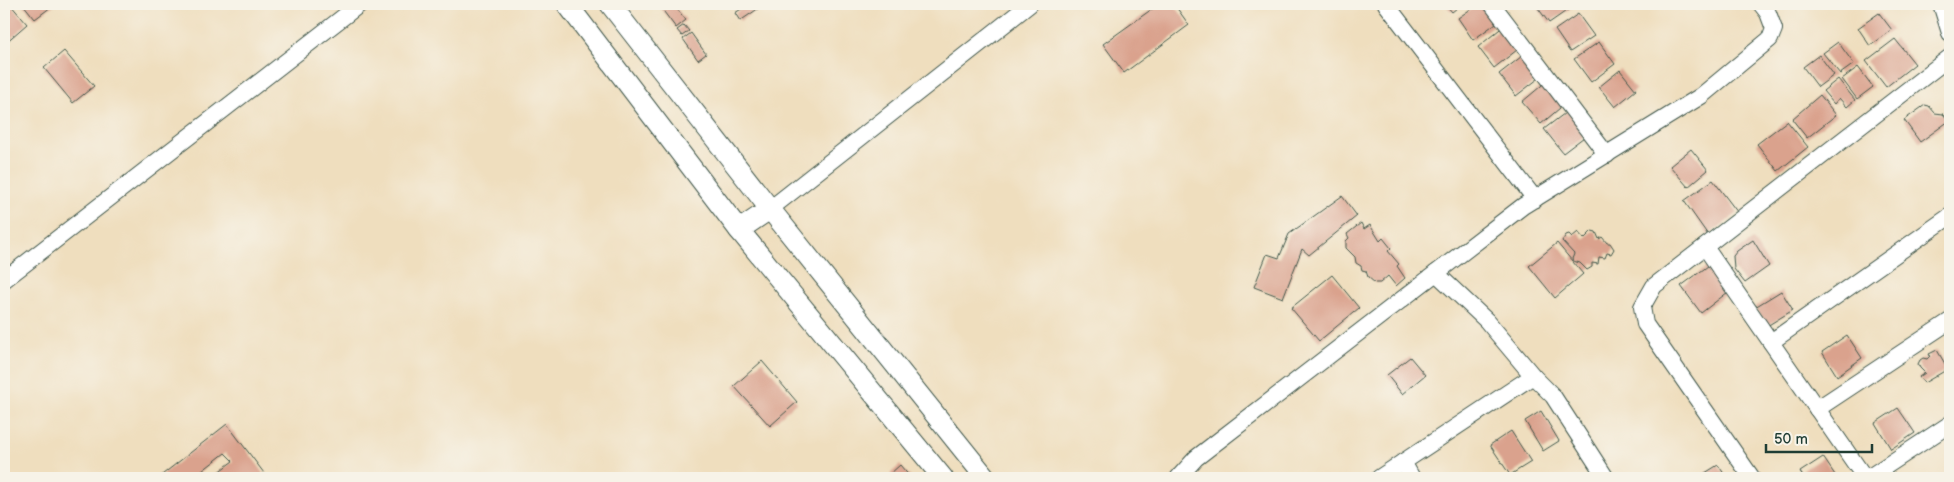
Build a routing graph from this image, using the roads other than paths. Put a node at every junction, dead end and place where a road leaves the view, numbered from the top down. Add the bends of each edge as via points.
1 (360, 4) edge
2 (567, 4) edge
3 (610, 4) edge
4 (1030, 4) edge
5 (1386, 4) edge
6 (1492, 4) edge
7 (1760, 4) edge
8 (1941, 4) edge
9 (1950, 33) edge
10 (1950, 57) edge
11 (1607, 155) junction
12 (1536, 199) junction
13 (770, 209) junction
14 (1950, 216) edge
15 (739, 230) junction
16 (1705, 247) junction
17 (1436, 273) junction
18 (4, 280) edge
19 (1950, 321) edge
20 (1771, 342) junction
21 (1533, 376) junction
22 (1817, 409) junction
23 (1950, 424) edge
24 (1403, 462) junction
25 (943, 478) edge
26 (986, 478) edge
27 (1178, 478) edge
28 (1379, 478) edge
29 (1412, 478) edge
30 (1606, 478) edge
31 (1752, 478) edge
32 (1867, 478) edge

1 - 18 street
2 - 15 main road
3 - 13 main road
4 - 13 street
5 - 12 street
6 - 11 street
7 - 11 street via 1768,13 1774,29 1770,39 1701,96
8 - 9 street
10 - 16 street
11 - 12 street
12 - 17 street
13 - 15 main road
13 - 26 main road
14 - 20 street
15 - 25 main road
16 - 20 street
16 - 31 street via 1654,286 1642,307 1644,324
17 - 21 street via 1488,321
17 - 27 street via 1196,458
19 - 22 street
20 - 22 street
21 - 24 street
21 - 30 street via 1553,396
22 - 32 street
23 - 32 street
24 - 28 street
24 - 29 street

